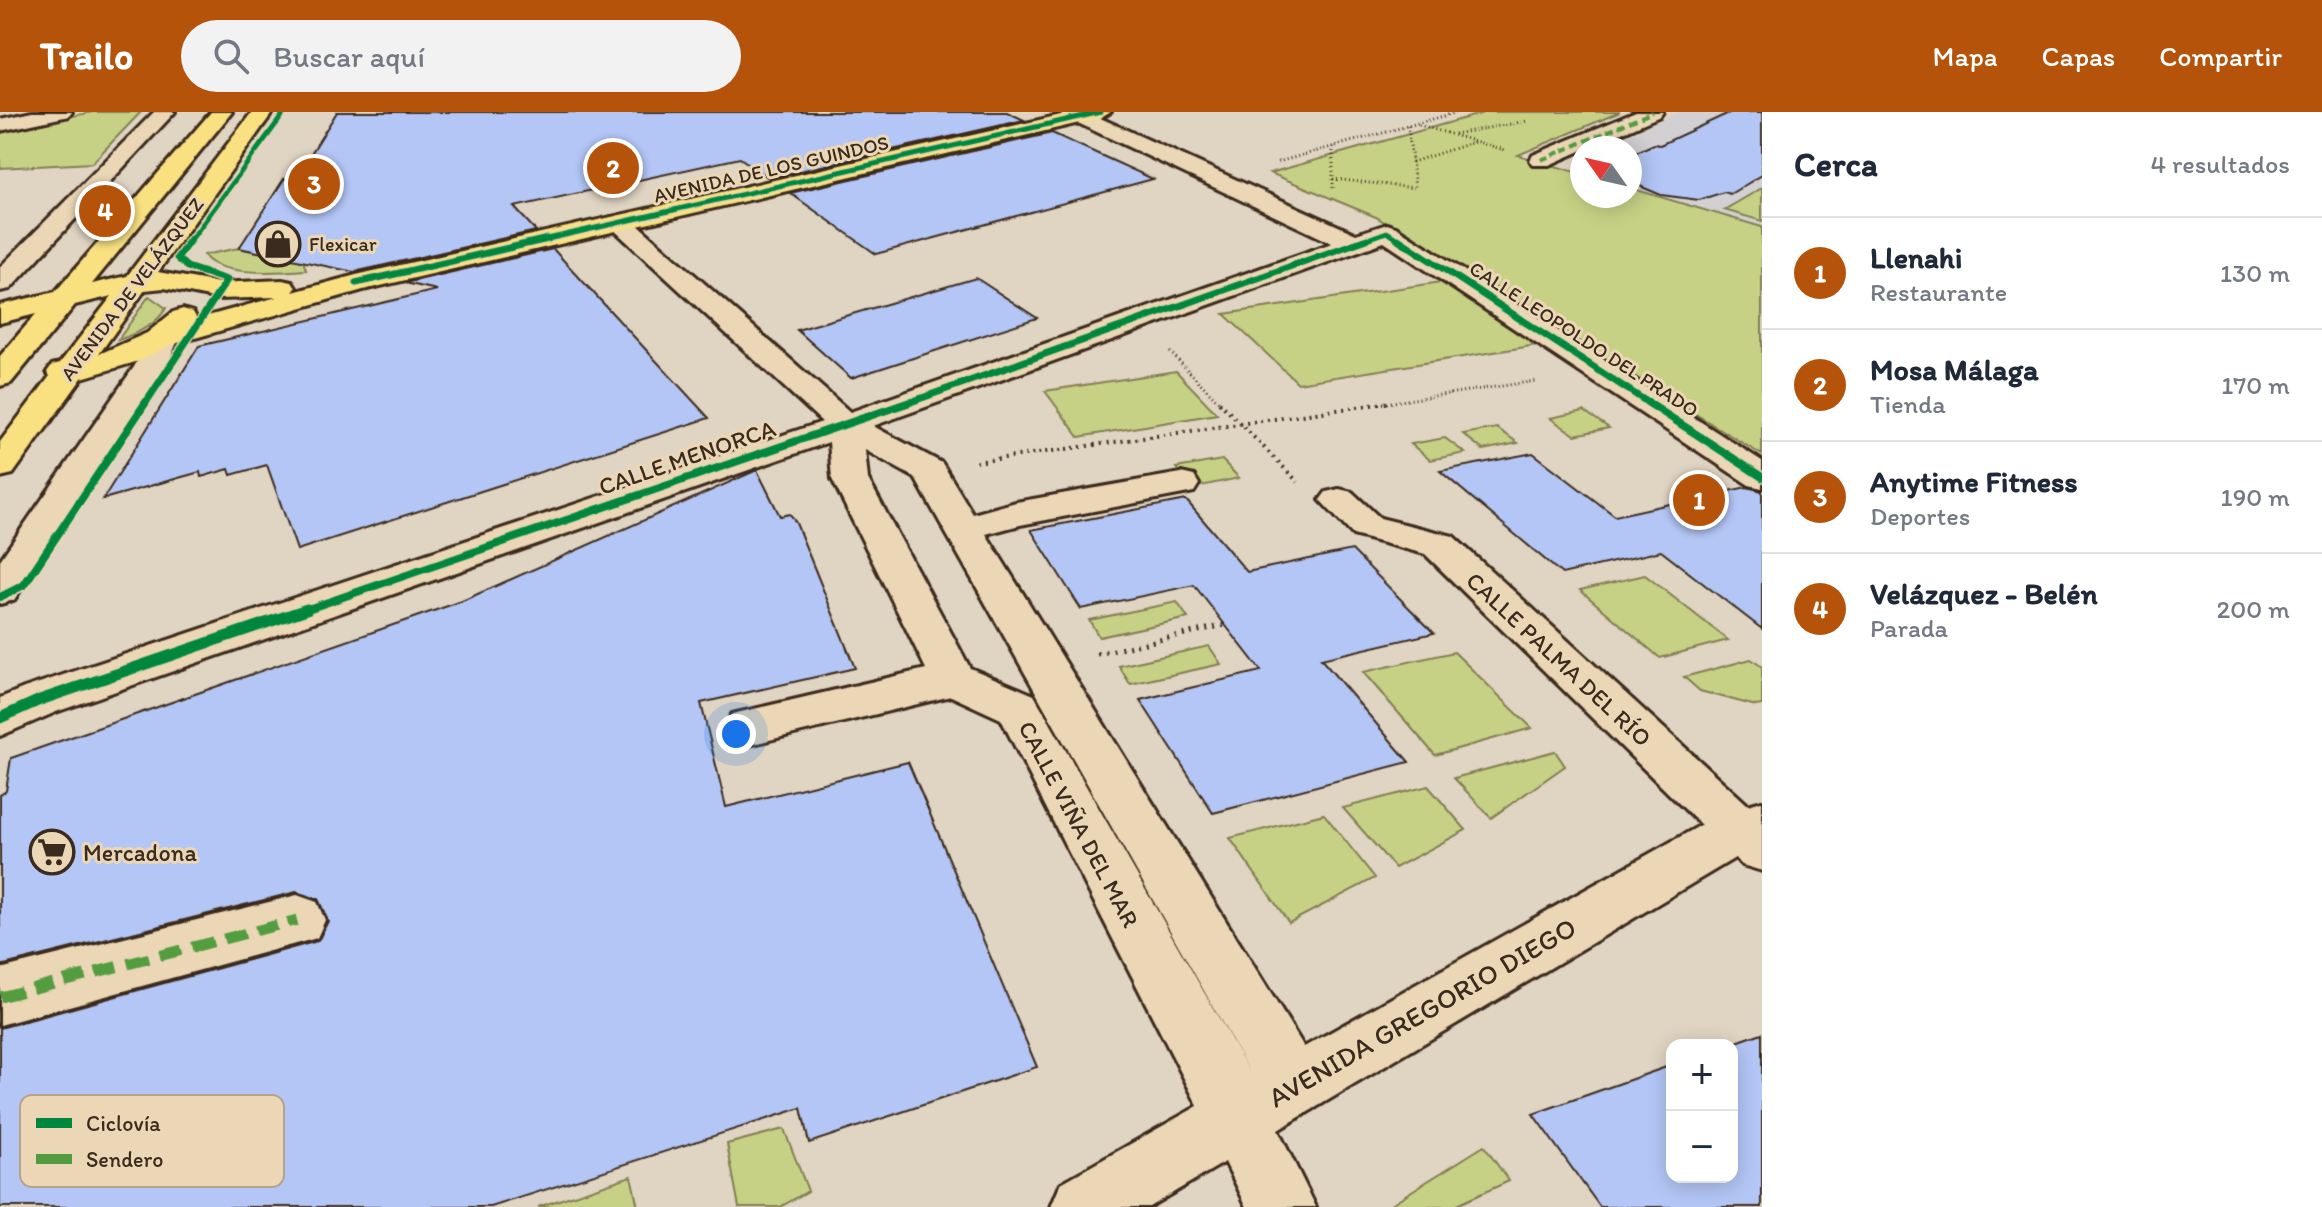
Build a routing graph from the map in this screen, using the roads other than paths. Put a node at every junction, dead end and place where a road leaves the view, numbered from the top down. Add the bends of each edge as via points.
1 (62, 112) edge
2 (165, 112) edge
3 (222, 112) edge
4 (263, 112) edge
5 (1653, 112) edge
6 (1084, 114) edge
7 (0, 125) edge
8 (1541, 160) road end
9 (620, 222) junction
10 (1387, 232) joint
11 (1354, 243) junction
12 (136, 282) junction
13 (0, 283) edge
14 (181, 283) junction
15 (356, 283) junction
16 (63, 297) junction
17 (0, 314) edge
18 (164, 338) junction
19 (72, 370) junction
20 (0, 376) edge
21 (0, 383) edge
22 (845, 425) junction
23 (0, 466) edge
24 (1762, 477) edge
25 (1181, 484) dead end
26 (1323, 496) road end
27 (965, 528) junction
28 (0, 590) edge
29 (954, 679) junction
30 (13, 703) edge
31 (749, 727) dead end
32 (1754, 834) edge
33 (297, 920) dead end
34 (0, 997) edge
35 (1292, 1086) junction
36 (1238, 1118) junction
37 (1085, 1207) edge
38 (1282, 1207) edge

1 - 7 street
2 - 13 street
3 - 16 main road, AVENIDA DE VELÁZQUEZ
4 - 12 main road, AVENIDA DE VELÁZQUEZ
5 - 8 street
6 - 9 main road, AVENIDA DE LOS GUINDOS
6 - 11 street
9 - 15 main road, AVENIDA DE LOS GUINDOS
9 - 22 street, CALLE VIÑA DEL MAR
10 - 11 street, CALLE MENORCA
10 - 24 street, CALLE LEOPOLDO DEL PRADO
11 - 22 street, CALLE MENORCA
12 - 14 main road, AVENIDA DE LOS GUINDOS
12 - 16 main road, AVENIDA DE LOS GUINDOS
12 - 19 main road, AVENIDA DE VELÁZQUEZ
14 - 15 main road, AVENIDA DE LOS GUINDOS via 219,291
14 - 18 main road via 189,311
15 - 18 main road, AVENIDA DE LOS GUINDOS
16 - 17 main road, AVENIDA DE LOS GUINDOS
16 - 20 main road, AVENIDA DE VELÁZQUEZ
18 - 19 main road, AVENIDA DE LOS GUINDOS
18 - 28 street
19 - 21 main road, AVENIDA DE LOS GUINDOS
19 - 23 main road, AVENIDA DE VELÁZQUEZ
22 - 27 street, CALLE VIÑA DEL MAR via 929,471
22 - 29 street via 850,479
22 - 30 street, CALLE MENORCA
25 - 27 street
26 - 32 street, CALLE PALMA DEL RÍO via 1367,527 1439,545
27 - 35 street, CALLE VIÑA DEL MAR
29 - 31 street
29 - 36 street, CALLE VIÑA DEL MAR via 1018,707
32 - 35 street, AVENIDA GREGORIO DIEGO
33 - 34 street
35 - 36 street, AVENIDA GREGORIO DIEGO
36 - 37 street, AVENIDA GREGORIO DIEGO
36 - 38 street, CALLE VIÑA DEL MAR

